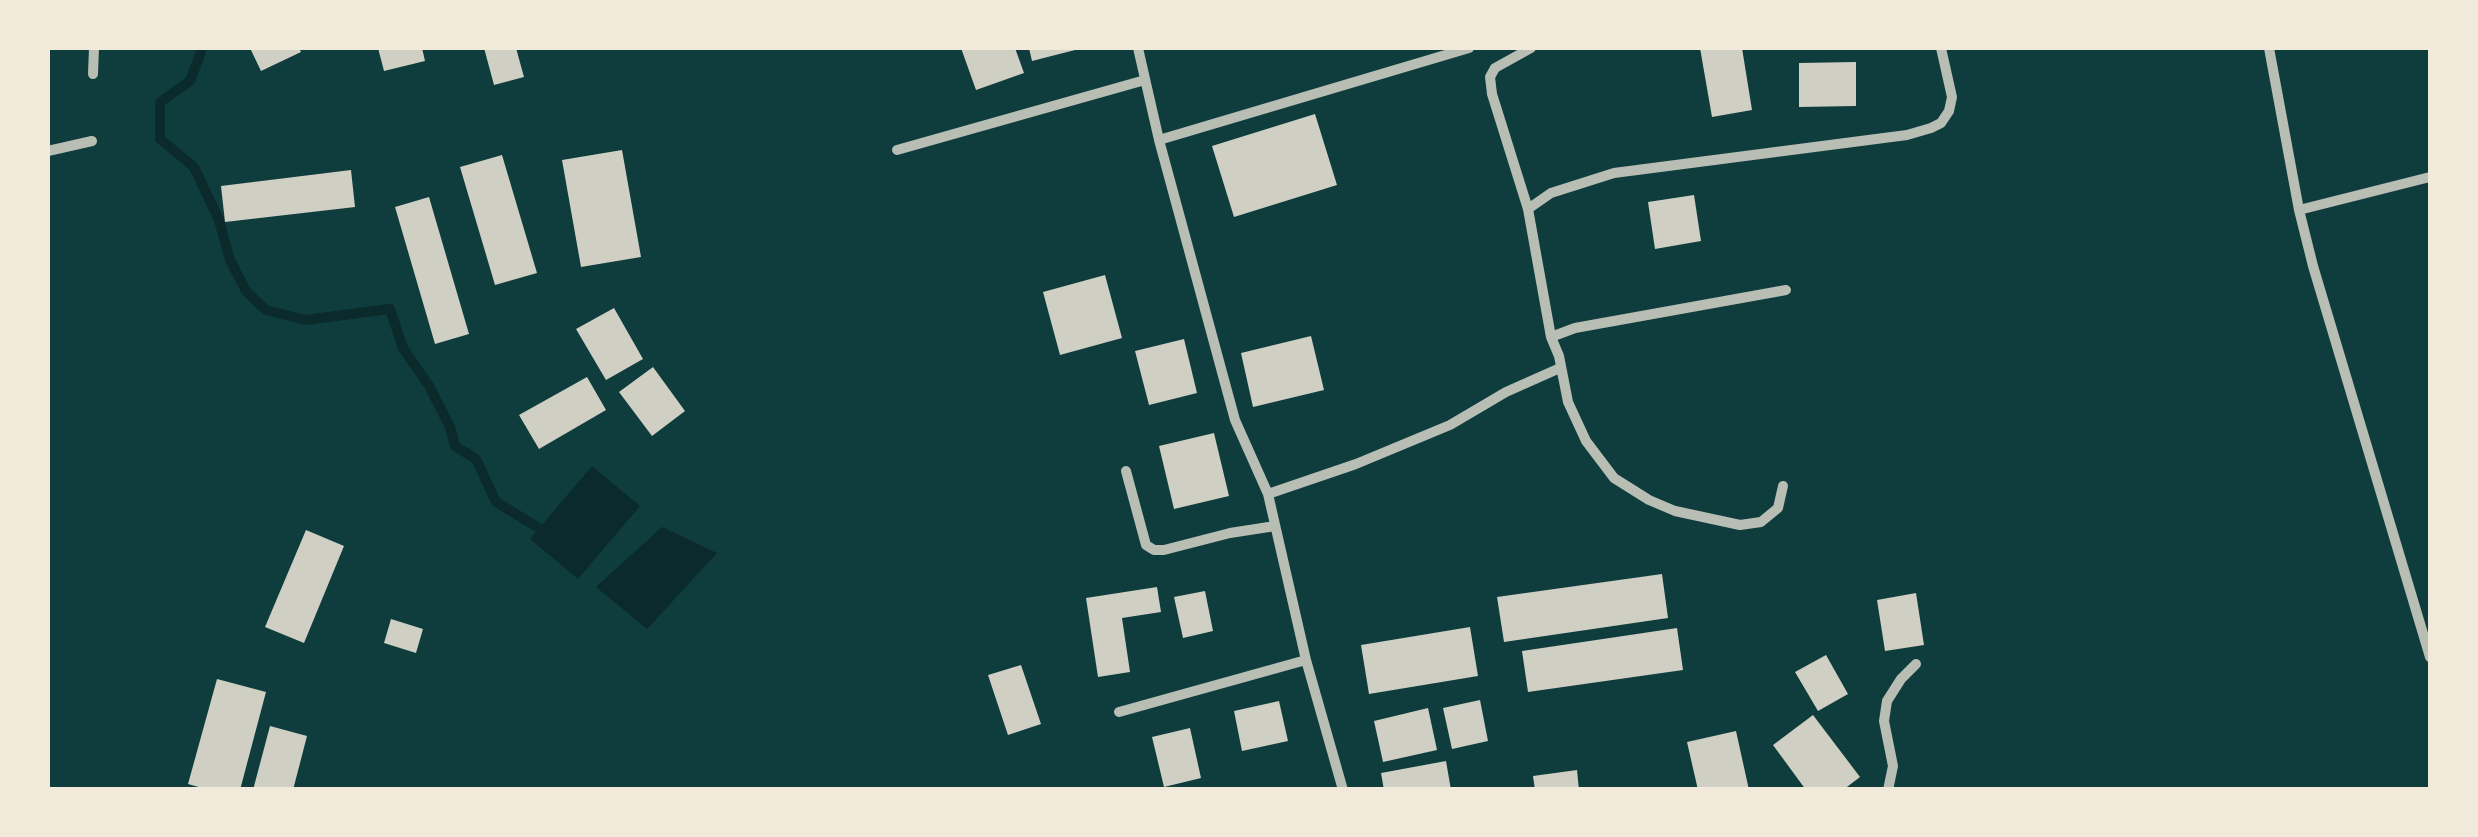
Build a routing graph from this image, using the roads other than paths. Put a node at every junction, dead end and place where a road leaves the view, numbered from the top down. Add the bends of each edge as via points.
1 (94, 48) edge
2 (1138, 48) edge
3 (1421, 48) edge
4 (1469, 48) edge
5 (1531, 48) edge
6 (1941, 48) edge
7 (2269, 48) edge
8 (1423, 61) junction
9 (93, 74) dead end
10 (1146, 80) junction
11 (1159, 140) junction
12 (92, 141) dead end
13 (48, 150) edge
14 (898, 150) dead end
15 (2430, 177) edge
16 (1528, 209) junction
17 (2299, 210) junction
18 (1786, 290) dead end
19 (1551, 337) junction
20 (1560, 368) junction
21 (1126, 471) dead end
22 (1783, 486) dead end
23 (1268, 494) junction
24 (1275, 526) junction
25 (2430, 657) edge
26 (1306, 660) junction
27 (1916, 664) dead end
28 (1119, 712) dead end
29 (1343, 790) edge
30 (1888, 790) edge

1 - 9 street
2 - 10 street
3 - 8 street
4 - 8 street
5 - 16 street via 1490,77
6 - 16 street via 1952,97 1942,123 1931,128 1614,173
7 - 17 street
8 - 11 street
10 - 11 street
10 - 14 street
11 - 23 street via 1235,420
12 - 13 street
15 - 17 street
16 - 19 street
17 - 25 street
18 - 19 street
19 - 20 street
20 - 22 street via 1586,441 1614,478 1649,500 1740,525 1761,522 1778,508
20 - 23 street via 1450,425
21 - 24 street via 1146,546 1154,550
23 - 24 street
24 - 26 street
26 - 28 street
26 - 29 street
27 - 30 street via 1887,701 1893,766

